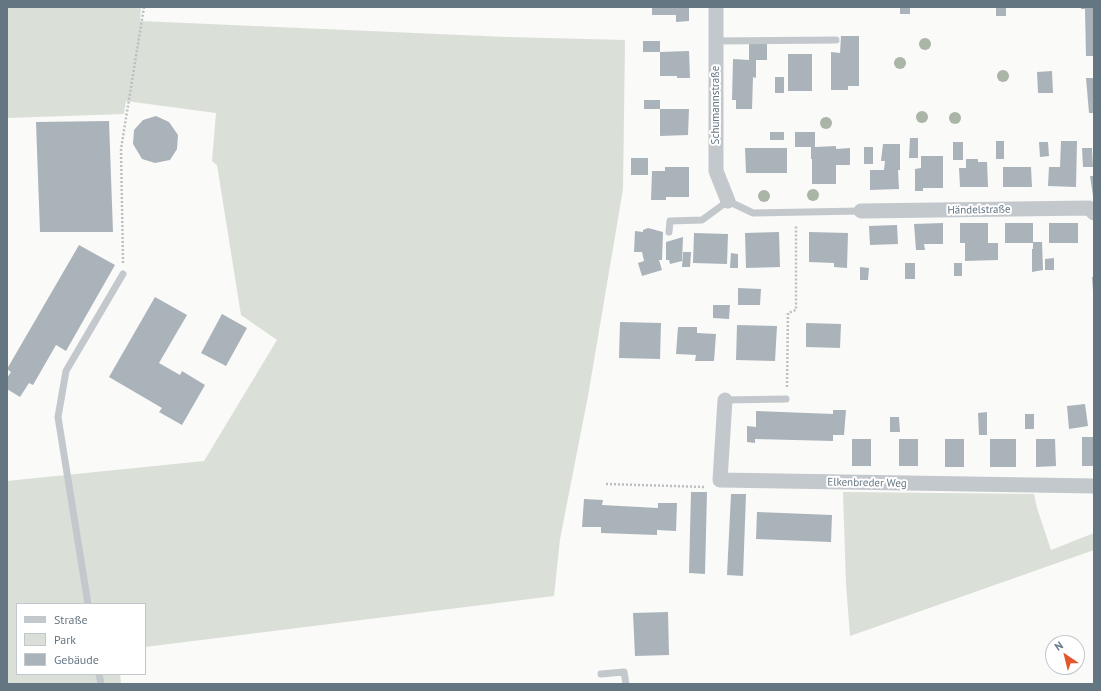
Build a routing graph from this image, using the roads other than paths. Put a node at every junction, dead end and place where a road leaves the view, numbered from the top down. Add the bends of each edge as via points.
1 (716, 7) edge
2 (836, 40) dead end
3 (716, 41) junction
4 (728, 201) junction
5 (861, 211) joint
6 (1094, 213) edge
7 (669, 232) dead end
8 (123, 274) road end
9 (786, 399) road end
10 (725, 400) joint
11 (1094, 486) edge
12 (88, 603) edge
13 (601, 674) dead end
14 (626, 684) edge

1 - 3 street, Schumannstraße
2 - 3 lane
3 - 4 street, Schumannstraße via 716,171
4 - 5 lane via 753,213
4 - 7 lane via 702,220 670,221
5 - 6 street, Händelstraße via 1089,208
8 - 12 lane via 66,371 58,417
9 - 10 lane
10 - 11 street, Elkenbreder Weg via 720,480
13 - 14 lane via 624,672

